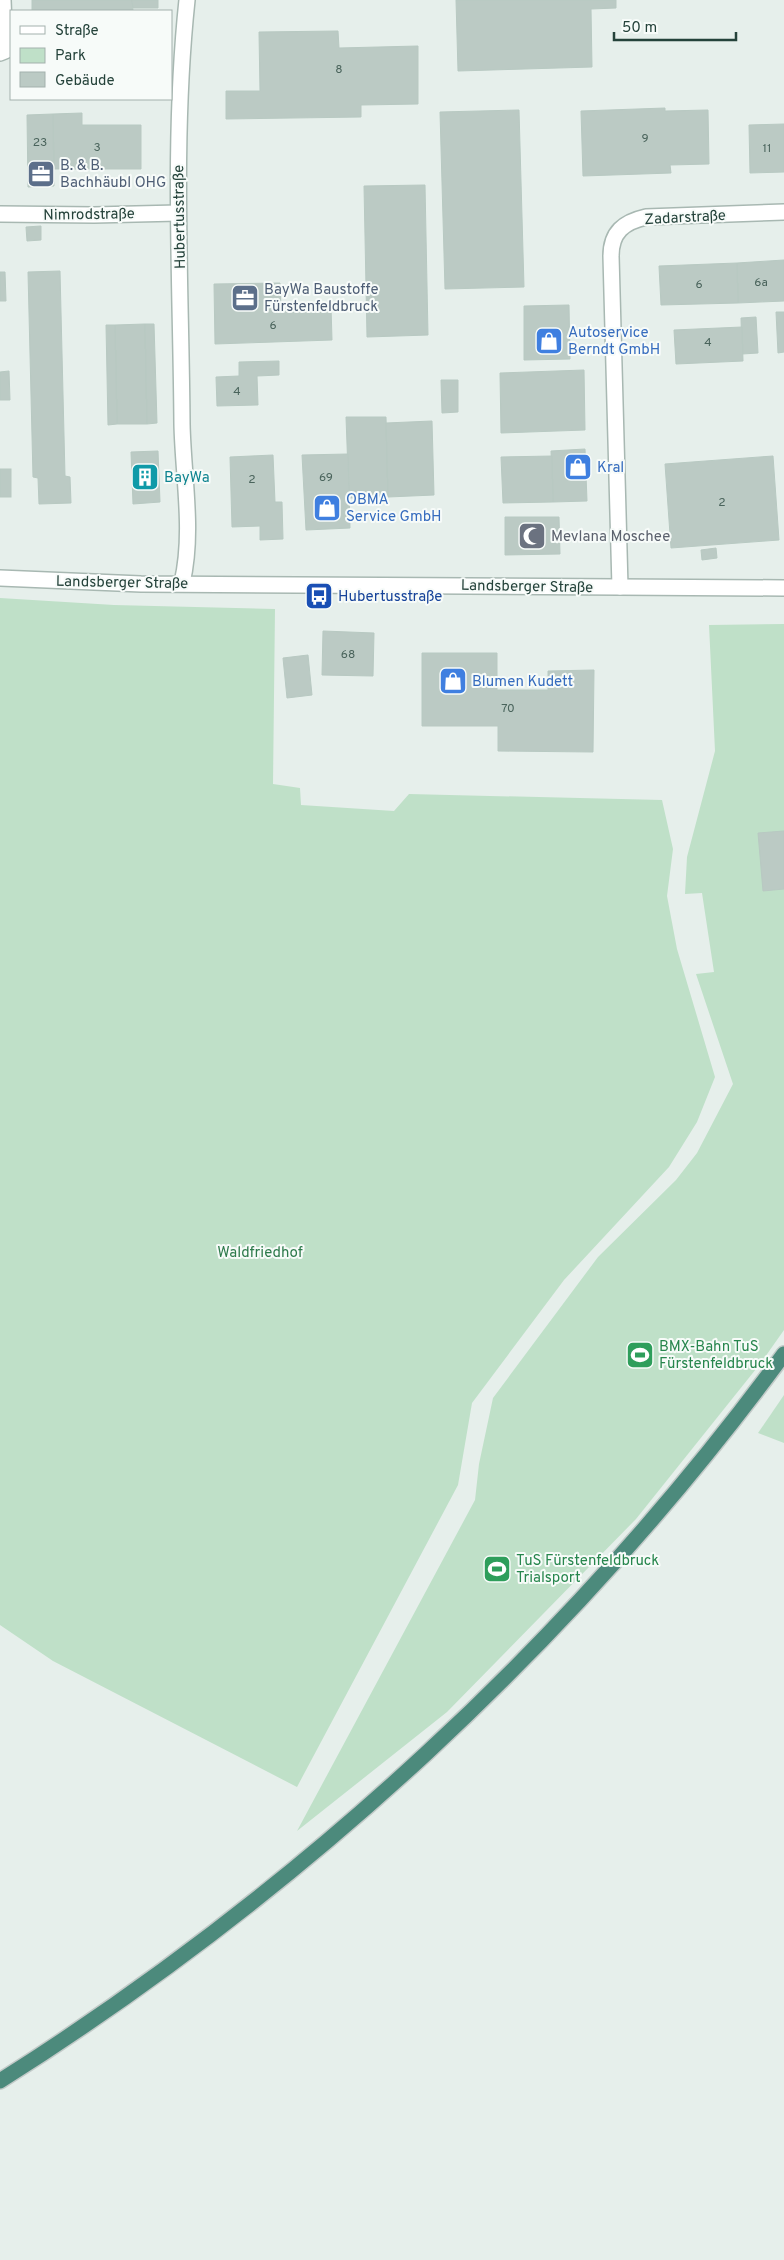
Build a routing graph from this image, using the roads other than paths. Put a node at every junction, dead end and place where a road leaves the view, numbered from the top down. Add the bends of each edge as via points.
1 (3, 0) edge
2 (187, 0) edge
3 (0, 53) edge
4 (784, 212) edge
5 (178, 213) junction
6 (0, 214) edge
7 (0, 578) edge
8 (182, 583) junction
9 (620, 587) junction
10 (784, 588) edge
11 (784, 1354) edge
12 (0, 2081) edge

1 - 3 street via 5,51
2 - 5 street, Hubertusstraße via 182,52
4 - 9 street, Zadarstraße via 646,216 622,226 614,239 611,256
5 - 6 street, Nimrodstraße
5 - 8 street, Hubertusstraße via 182,438 188,559
7 - 8 street, Landsberger Straße
8 - 9 street, Landsberger Straße
9 - 10 street, Landsberger Straße
11 - 12 highway via 661,1508 551,1631 462,1719 272,1887 95,2019

